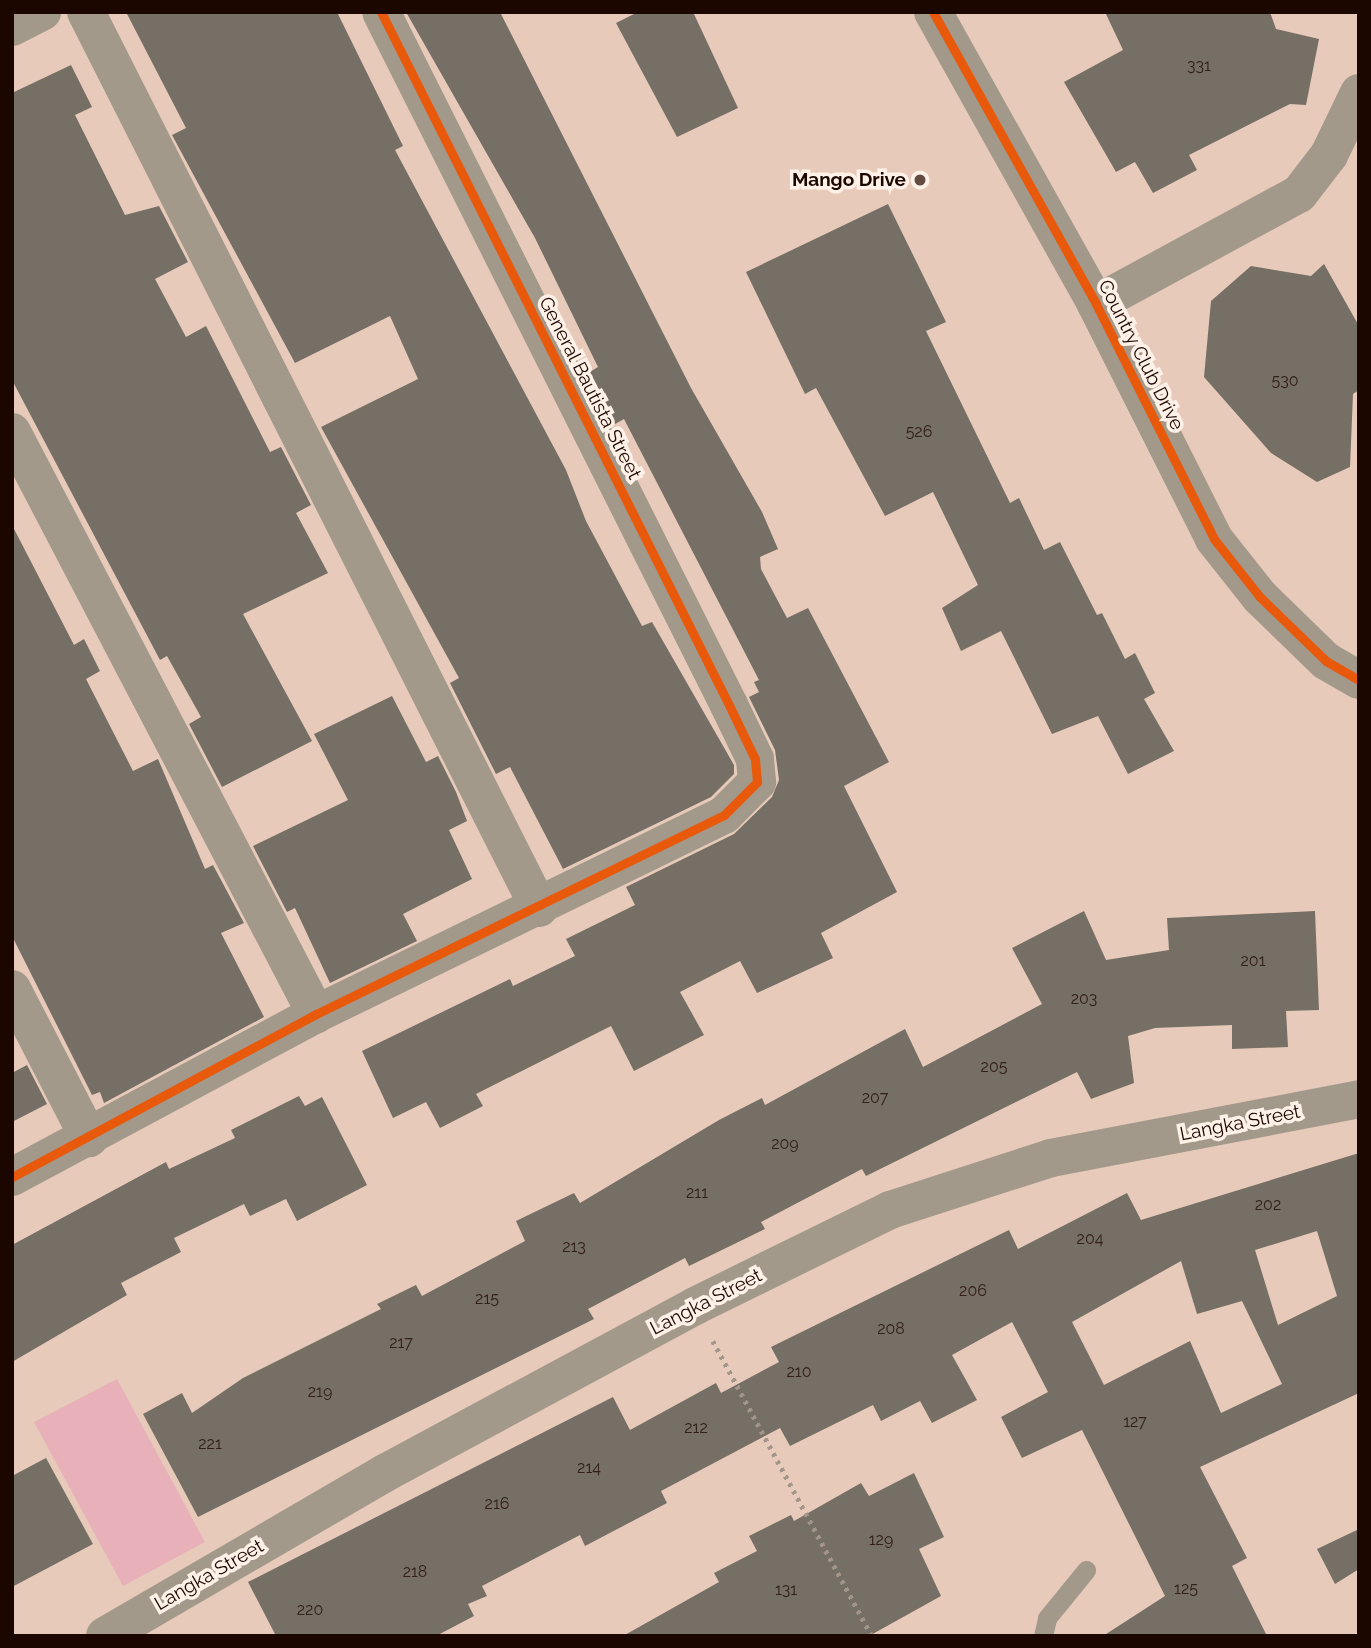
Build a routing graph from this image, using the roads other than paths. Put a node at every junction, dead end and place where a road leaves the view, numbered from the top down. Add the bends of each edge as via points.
1 (42, 12) edge
2 (86, 12) edge
3 (381, 12) edge
4 (933, 12) edge
5 (12, 27) edge
6 (1359, 93) edge
7 (1096, 304) junction
8 (12, 432) edge
9 (1359, 680) edge
10 (539, 908) junction
11 (12, 989) edge
12 (316, 1014) junction
13 (1359, 1099) edge
14 (89, 1138) junction
15 (12, 1177) edge
16 (1086, 1570) dead end
17 (105, 1636) edge
18 (1043, 1636) edge

1 - 5 street
2 - 10 street
3 - 10 street, General Bautista Street via 744,735 757,782 724,815
4 - 7 street, Country Club Drive
6 - 7 street via 1329,155 1299,194
7 - 9 street, Country Club Drive via 1214,539 1279,615 1326,661
8 - 12 street
10 - 12 street
11 - 14 street
12 - 14 street
13 - 17 street, Langka Street via 1051,1158 890,1210 695,1306 385,1473
14 - 15 street
16 - 18 lane via 1047,1618

